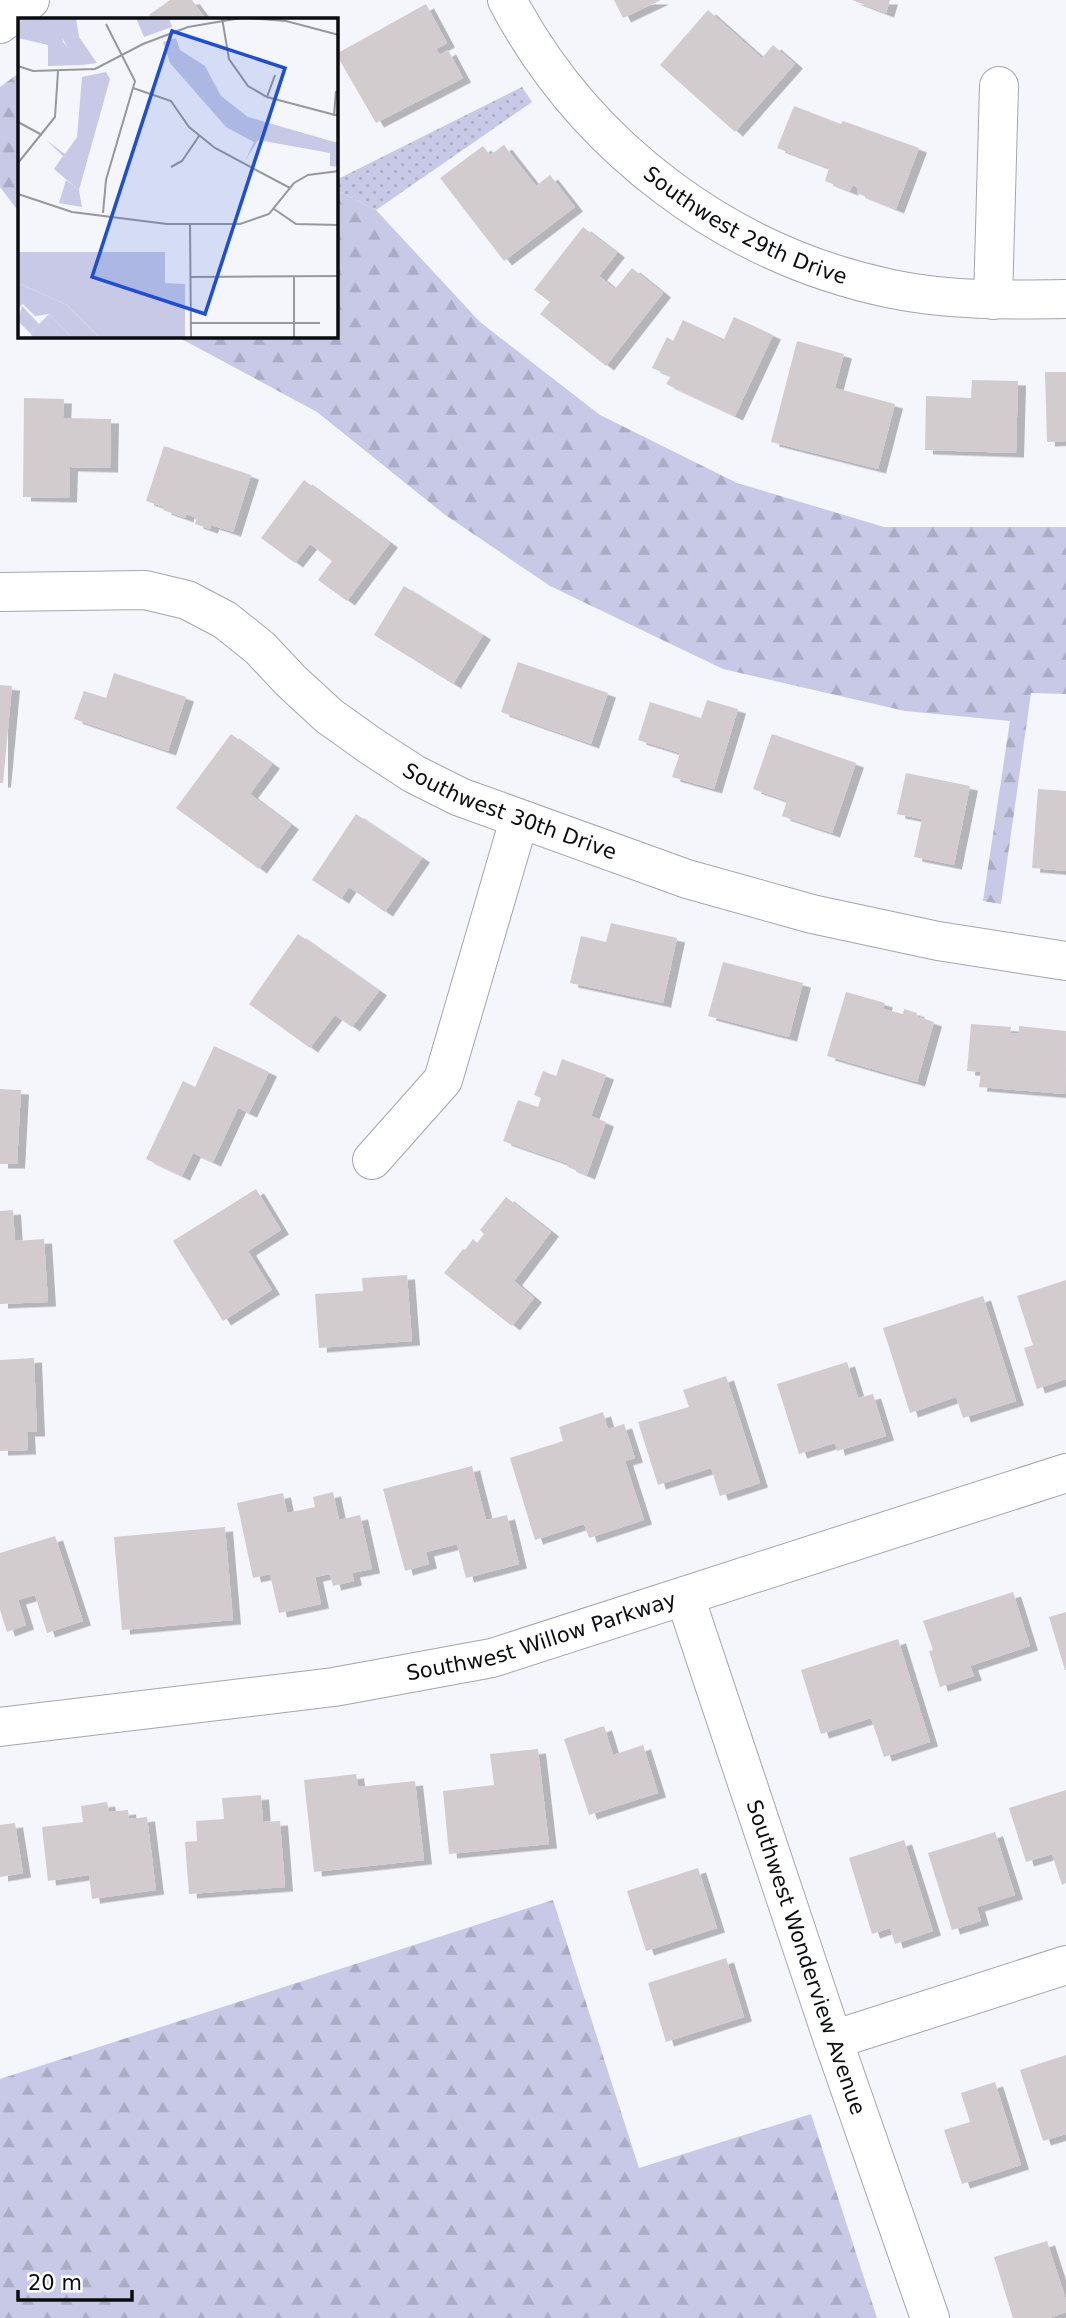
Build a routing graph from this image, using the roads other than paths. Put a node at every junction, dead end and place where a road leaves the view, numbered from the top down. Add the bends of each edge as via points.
1 (30, 0) edge
2 (507, 0) edge
3 (0, 24) edge
4 (999, 86) dead end
5 (1066, 299) edge
6 (993, 300) junction
7 (0, 593) edge
8 (519, 820) junction
9 (1066, 961) edge
10 (372, 1160) dead end
11 (1066, 1473) edge
12 (685, 1597) junction
13 (0, 1727) edge
14 (1066, 1965) edge
15 (833, 2040) junction
16 (930, 2318) edge

1 - 3 street
2 - 6 street, Southwest 29th Drive via 533,46 595,124 669,190 710,218 753,242 845,278 893,289
4 - 6 street
5 - 6 street, Southwest 29th Drive
7 - 8 street, Southwest 30th Drive via 145,590 187,600 225,620 329,716 370,746 460,797
8 - 9 street, Southwest 30th Drive via 687,879 812,914 938,941
8 - 10 street via 443,1080
11 - 12 street, Southwest Willow Parkway
12 - 13 street, Southwest Willow Parkway via 492,1658 334,1687
12 - 15 street, Southwest Wonderview Avenue
14 - 15 street
15 - 16 street, Southwest Wonderview Avenue

